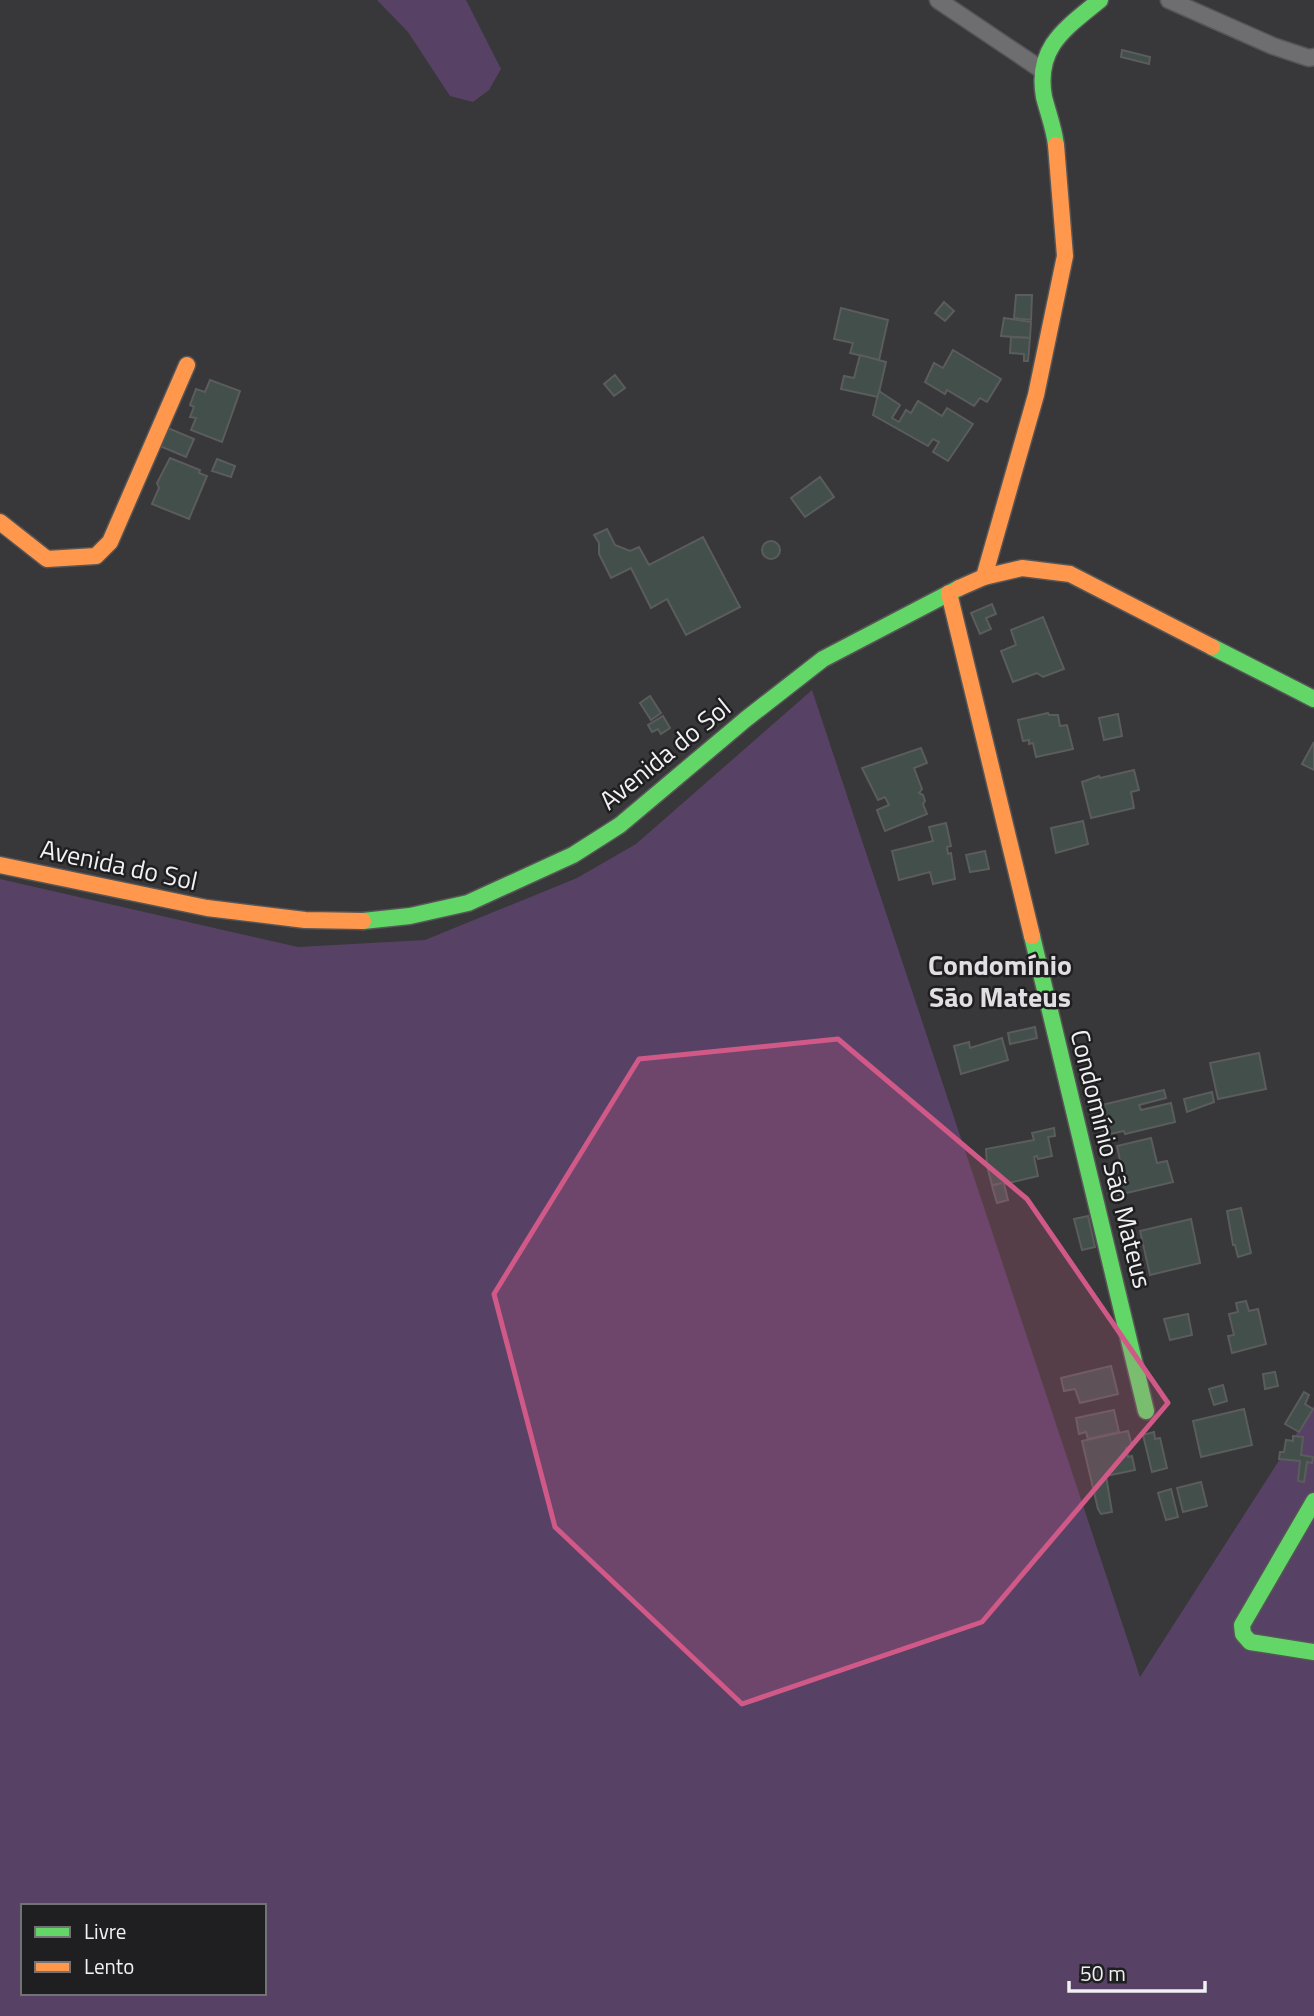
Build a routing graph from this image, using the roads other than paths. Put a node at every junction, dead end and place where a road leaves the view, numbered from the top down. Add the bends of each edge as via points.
1 (938, 0) edge
2 (1100, 0) edge
3 (1169, 0) edge
4 (1314, 57) edge
5 (1042, 70) junction
6 (187, 365) dead end
7 (0, 522) edge
8 (984, 577) junction
9 (949, 593) junction
10 (1314, 699) edge
11 (0, 865) edge
12 (1146, 1410) dead end
13 (1314, 1501) edge
14 (1314, 1652) edge

1 - 5 street
2 - 5 street via 1062,31
3 - 4 street via 1273,46
5 - 8 street via 1056,141 1065,256 1037,395
6 - 7 street via 110,542 96,556 47,559
8 - 9 street, Avenida do Sol
8 - 10 street, Avenida do Sol via 1022,568 1070,574
9 - 11 street, Avenida do Sol via 823,659 620,825 573,855 468,903 370,921 305,920 208,908
9 - 12 street, Condomínio São Mateus
13 - 14 street via 1242,1625 1250,1642

